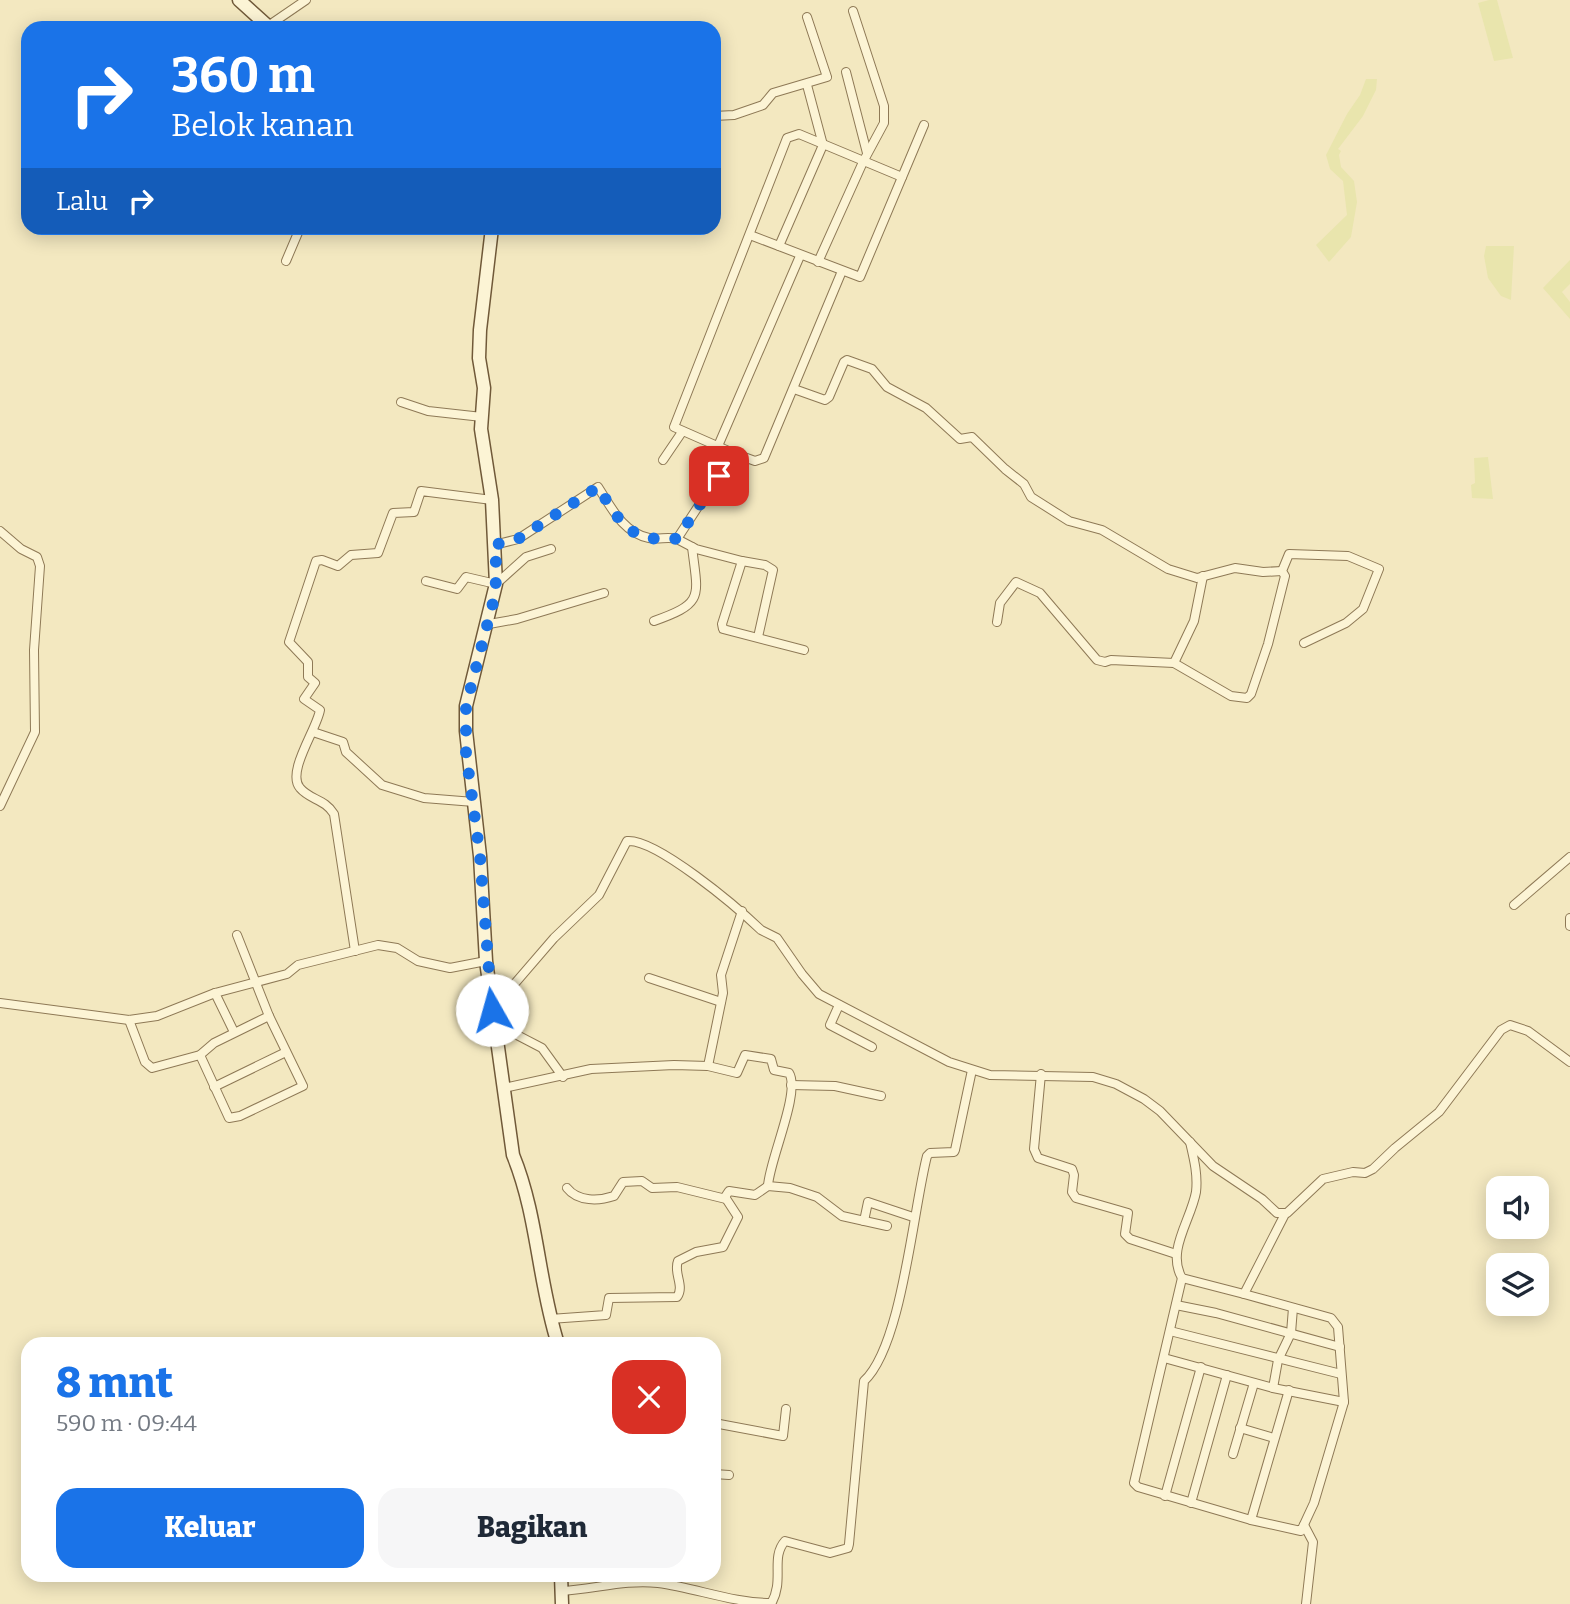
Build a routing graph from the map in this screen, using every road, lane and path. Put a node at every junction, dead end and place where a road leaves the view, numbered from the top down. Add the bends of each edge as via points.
1 (239, 0) edge
2 (306, 0) edge
3 (853, 11) dead end
4 (807, 17) dead end
5 (262, 21) edge
6 (277, 21) edge
7 (846, 72) dead end
8 (807, 85) junction
9 (721, 116) edge
10 (924, 125) dead end
11 (822, 145) junction
12 (867, 153) junction
13 (863, 162) junction
14 (902, 177) junction
15 (297, 235) edge
16 (491, 235) edge
17 (750, 235) junction
18 (779, 246) junction
19 (800, 256) junction
20 (286, 261) dead end
21 (818, 262) junction
22 (842, 271) junction
23 (794, 389) junction
24 (401, 402) dead end
25 (482, 417) junction
26 (682, 432) junction
27 (718, 446) junction
28 (733, 453) junction
29 (663, 460) dead end
30 (492, 500) junction
31 (0, 531) edge
32 (677, 539) junction
33 (494, 545) junction
34 (692, 547) junction
35 (551, 549) dead end
36 (741, 561) junction
37 (1282, 571) junction
38 (1203, 576) junction
39 (426, 581) dead end
40 (496, 584) junction
41 (604, 593) dead end
42 (654, 621) dead end
43 (997, 622) dead end
44 (487, 627) junction
45 (758, 637) junction
46 (1304, 643) dead end
47 (804, 650) dead end
48 (1174, 663) junction
49 (313, 732) junction
50 (474, 802) junction
51 (0, 806) edge
52 (1570, 857) edge
53 (1514, 905) dead end
54 (742, 911) junction
55 (1570, 918) edge
56 (1570, 926) edge
57 (237, 935) dead end
58 (355, 951) junction
59 (486, 961) junction
60 (649, 978) dead end
61 (257, 981) junction
62 (215, 993) junction
63 (721, 1002) junction
64 (0, 1003) edge
65 (839, 1005) junction
66 (269, 1017) junction
67 (493, 1017) junction
68 (129, 1020) junction
69 (234, 1032) junction
70 (872, 1047) dead end
71 (286, 1052) junction
72 (200, 1055) junction
73 (1570, 1062) edge
74 (708, 1066) junction
75 (972, 1070) junction
76 (1041, 1074) junction
77 (563, 1077) junction
78 (791, 1085) junction
79 (214, 1087) junction
80 (504, 1088) junction
81 (881, 1096) dead end
82 (1190, 1142) junction
83 (768, 1186) junction
84 (567, 1188) dead end
85 (726, 1199) junction
86 (1285, 1214) junction
87 (913, 1217) junction
88 (864, 1222) junction
89 (887, 1226) dead end
90 (1176, 1254) junction
91 (1182, 1278) junction
92 (1244, 1294) junction
93 (1176, 1305) junction
94 (1293, 1308) junction
95 (550, 1319) junction
96 (1170, 1331) junction
97 (1291, 1333) junction
98 (556, 1337) edge
99 (1340, 1347) junction
100 (1164, 1358) junction
101 (1278, 1360) junction
102 (1200, 1367) junction
103 (1340, 1374) junction
104 (1227, 1375) junction
105 (1254, 1383) junction
106 (1273, 1388) junction
107 (1289, 1390) junction
108 (1344, 1402) junction
109 (786, 1409) dead end
110 (721, 1424) edge
111 (1240, 1428) junction
112 (1274, 1438) junction
113 (1233, 1454) dead end
114 (721, 1474) edge
115 (729, 1475) dead end
116 (1165, 1496) junction
117 (1191, 1503) junction
118 (1251, 1520) junction
119 (1304, 1525) junction
120 (561, 1597) edge
121 (771, 1604) edge
122 (1306, 1604) edge

1 - 5 street
2 - 6 street
3 - 12 street via 884,106 884,122
4 - 8 street via 827,77
7 - 12 street
8 - 9 street via 773,93 762,106
8 - 11 street
10 - 14 street
11 - 13 street
11 - 17 street via 799,134 787,138
11 - 18 street
12 - 13 street
13 - 14 street
13 - 21 street
14 - 22 street via 859,277
15 - 20 street
16 - 25 street via 480,330
17 - 18 street
17 - 26 street via 674,427
18 - 19 street
19 - 21 street
19 - 27 street
21 - 22 street
22 - 23 street
23 - 28 street via 762,460
23 - 38 street via 828,399 848,360 872,369 887,387 926,408 960,439 972,437 1024,484 1031,497 1069,521 1102,530 1168,569
24 - 25 street via 428,411
25 - 30 street
26 - 27 street
26 - 29 street
27 - 28 street
28 - 32 street
30 - 33 street
30 - 49 street via 423,490 414,512 393,513 378,554 351,555 338,566 319,559 313,564 289,642 308,662 308,677 315,683 304,698 320,710
31 - 51 street via 37,557 40,566 35,732
32 - 33 street via 633,533 598,487 518,539
32 - 34 street
33 - 40 street
34 - 36 street
34 - 42 street via 695,594 686,609
35 - 40 street via 526,557
36 - 45 street via 773,570
36 - 45 street via 722,626 726,631
37 - 38 street via 1235,568
37 - 46 street via 1292,553 1348,556 1380,571 1363,609 1346,623
37 - 48 street via 1285,576 1269,640 1249,697 1231,696
38 - 48 street via 1193,626
39 - 40 street via 457,589 466,577
40 - 44 street
41 - 44 street
43 - 48 street via 1000,603 1016,582 1040,593 1097,660
44 - 50 street via 466,706 466,753
45 - 47 street
49 - 50 street via 343,742 346,752 382,785 424,798
49 - 58 street via 296,768 296,779 301,789 326,803 334,814
50 - 59 street
52 - 53 street
54 - 63 street via 722,975
54 - 65 street via 761,930 778,938 819,994
54 - 67 street via 675,860 642,841 627,841 598,895 554,939
55 - 56 street
57 - 61 street
58 - 59 street via 389,946 418,961 450,968
58 - 61 street
59 - 67 street
60 - 63 street
61 - 62 street
61 - 66 street
62 - 68 street via 156,1017
62 - 69 street
63 - 74 street
64 - 68 street
65 - 70 street via 830,1026
65 - 75 street
66 - 69 street
66 - 71 street
67 - 77 street via 542,1048
67 - 80 street
68 - 72 street via 145,1062 152,1068
69 - 72 street
71 - 79 street
71 - 79 street via 303,1086 233,1118 226,1115
72 - 79 street
73 - 86 street via 1528,1031 1510,1025 1501,1030 1439,1112 1373,1169 1323,1179
74 - 77 street via 592,1069
74 - 78 street via 732,1074 737,1073 745,1055 769,1059 775,1070 790,1074
75 - 76 street
75 - 87 street via 955,1150 927,1156
76 - 82 street via 1093,1077 1116,1084 1160,1111
76 - 90 street via 1034,1150 1038,1158 1072,1169 1076,1198 1128,1213 1125,1234 1130,1240
77 - 80 street
78 - 81 street via 835,1086
78 - 83 street
80 - 95 street via 513,1155 525,1184
82 - 86 street via 1221,1173
82 - 90 street via 1195,1195
83 - 85 street via 755,1195 729,1191
83 - 88 street via 817,1197 842,1216
84 - 85 street via 584,1199 606,1198 614,1196 623,1182 639,1181 652,1188 677,1188
85 - 95 street via 737,1222 723,1247 678,1261 677,1297 609,1298 606,1315
86 - 92 street
87 - 88 street via 868,1202
87 - 121 street via 888,1339 878,1364 864,1381 848,1548 830,1553 785,1541 777,1558 779,1586
88 - 89 street
90 - 91 street
91 - 92 street
91 - 93 street
92 - 94 street
93 - 96 street
93 - 97 street
94 - 97 street
94 - 99 street via 1335,1321
95 - 98 street
96 - 100 street
96 - 101 street
97 - 99 street
97 - 101 street
99 - 103 street
100 - 102 street
100 - 116 street via 1134,1479 1138,1487
101 - 103 street
101 - 106 street
102 - 104 street
102 - 116 street
103 - 108 street
104 - 105 street
104 - 117 street
105 - 106 street
105 - 111 street
106 - 107 street
107 - 108 street
107 - 112 street
108 - 119 street
109 - 110 street via 783,1436
111 - 112 street
111 - 113 street
112 - 118 street
114 - 115 street
116 - 117 street
117 - 118 street
118 - 119 street via 1296,1531
119 - 122 street via 1313,1542
120 - 121 street via 632,1583 659,1583

